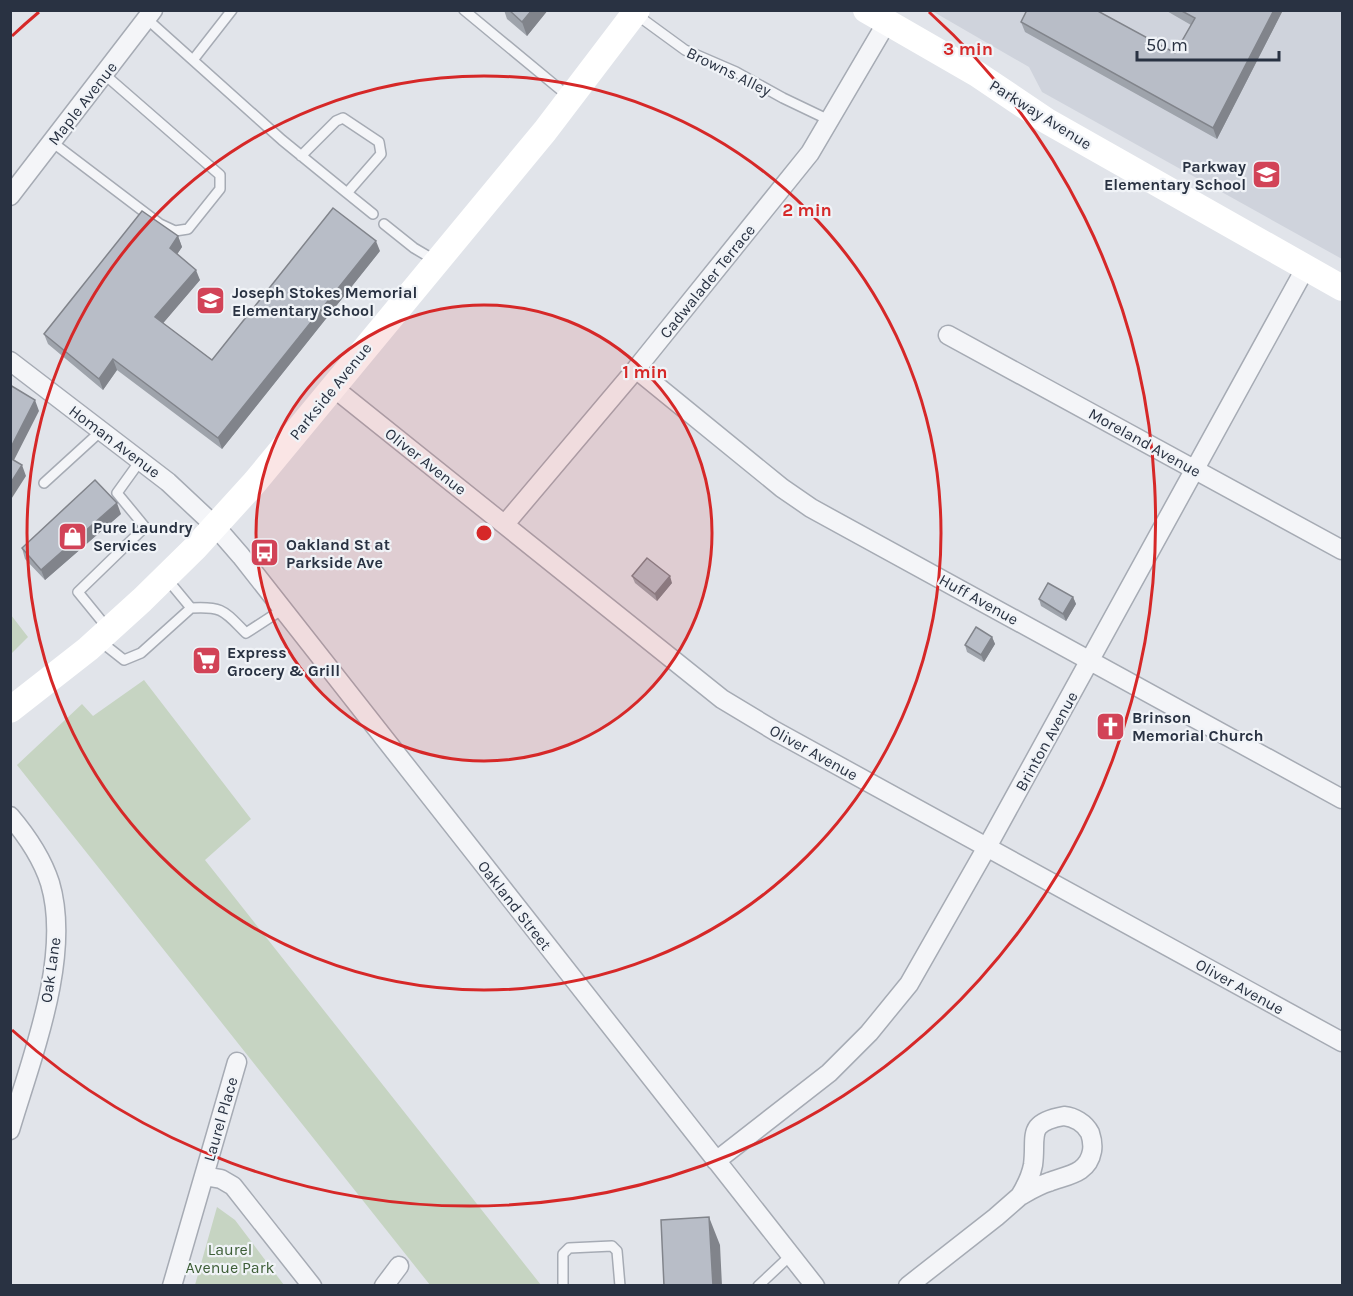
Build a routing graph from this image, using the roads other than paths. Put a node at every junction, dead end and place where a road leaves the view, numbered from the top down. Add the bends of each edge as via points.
1 (232, 10) edge
2 (464, 10) edge
3 (636, 12) edge
4 (150, 15) edge
5 (876, 16) edge
6 (193, 60) junction
7 (104, 74) junction
8 (570, 98) junction
9 (829, 120) junction
10 (52, 141) junction
11 (301, 156) junction
12 (347, 193) junction
13 (10, 196) edge
14 (373, 214) dead end
15 (384, 224) dead end
16 (437, 262) junction
17 (1306, 267) junction
18 (1342, 288) edge
19 (948, 335) dead end
20 (10, 361) edge
21 (636, 369) junction
22 (334, 388) junction
23 (100, 432) junction
24 (140, 461) junction
25 (1195, 470) junction
26 (44, 483) dead end
27 (505, 524) junction
28 (215, 526) junction
29 (1342, 550) edge
30 (166, 577) junction
31 (191, 608) junction
32 (283, 609) junction
33 (104, 635) junction
34 (1090, 661) junction
35 (10, 710) edge
36 (1342, 799) edge
37 (10, 816) edge
38 (987, 847) junction
39 (1342, 1042) edge
40 (237, 1062) dead end
41 (10, 1130) edge
42 (716, 1161) junction
43 (204, 1176) junction
44 (1020, 1196) junction
45 (791, 1256) junction
46 (399, 1266) dead end
47 (172, 1286) edge
48 (312, 1286) edge
49 (384, 1286) edge
50 (563, 1286) edge
51 (620, 1286) edge
52 (758, 1286) edge
53 (815, 1286) edge
54 (908, 1286) edge

1 - 6 lane
2 - 8 lane
3 - 8 main road, Parkside Avenue
3 - 9 lane, Browns Alley via 685,50
4 - 6 lane
4 - 7 street, Maple Avenue
5 - 9 street, Cadwalader Terrace
5 - 17 main road, Parkway Avenue via 977,74 1047,121
6 - 11 lane
7 - 10 street, Maple Avenue
7 - 10 lane via 220,175 220,189 188,229 175,231 142,211
8 - 16 main road, Parkside Avenue
9 - 21 street, Cadwalader Terrace via 810,153
10 - 13 street, Maple Avenue
11 - 12 lane
11 - 12 lane via 343,118 379,142 381,154
12 - 14 lane
15 - 16 lane
16 - 22 main road, Parkside Avenue
17 - 18 main road, Parkway Avenue
17 - 25 street, Brinton Avenue
19 - 25 street, Moreland Avenue
20 - 23 street, Homan Avenue
21 - 27 street, Cadwalader Terrace
21 - 34 street, Huff Avenue via 811,508
22 - 27 street, Oliver Avenue
22 - 28 main road, Parkside Avenue
23 - 24 street, Homan Avenue
23 - 26 lane
24 - 28 street, Homan Avenue
24 - 33 lane via 117,493 145,527 78,591
25 - 29 street, Moreland Avenue
25 - 34 street, Brinton Avenue
27 - 38 street, Oliver Avenue via 722,699
28 - 30 main road, Parkside Avenue
28 - 32 street, Oakland Street
30 - 31 lane
30 - 33 main road, Parkside Avenue
31 - 32 lane via 224,610 246,633
31 - 33 lane via 141,653 124,660
32 - 42 street, Oakland Street
33 - 35 main road, Parkside Avenue
34 - 36 street, Huff Avenue
34 - 38 street, Brinton Avenue
37 - 41 street, Oak Lane via 25,833 50,883 56,931 46,1005
38 - 39 street, Oliver Avenue
38 - 42 street, Brinton Avenue via 909,984 869,1033 829,1072
40 - 43 street, Laurel Place
42 - 45 street, Oakland Street
43 - 47 street, Laurel Place
43 - 48 street, Laurel Place via 233,1186
44 - 44 street via 1083,1168 1091,1158 1093,1145 1084,1125 1064,1116 1039,1126 1033,1138 1031,1175
44 - 54 street
45 - 52 lane
45 - 53 street, Oakland Street
46 - 49 street
50 - 51 lane via 563,1254 570,1248 612,1246 617,1251

